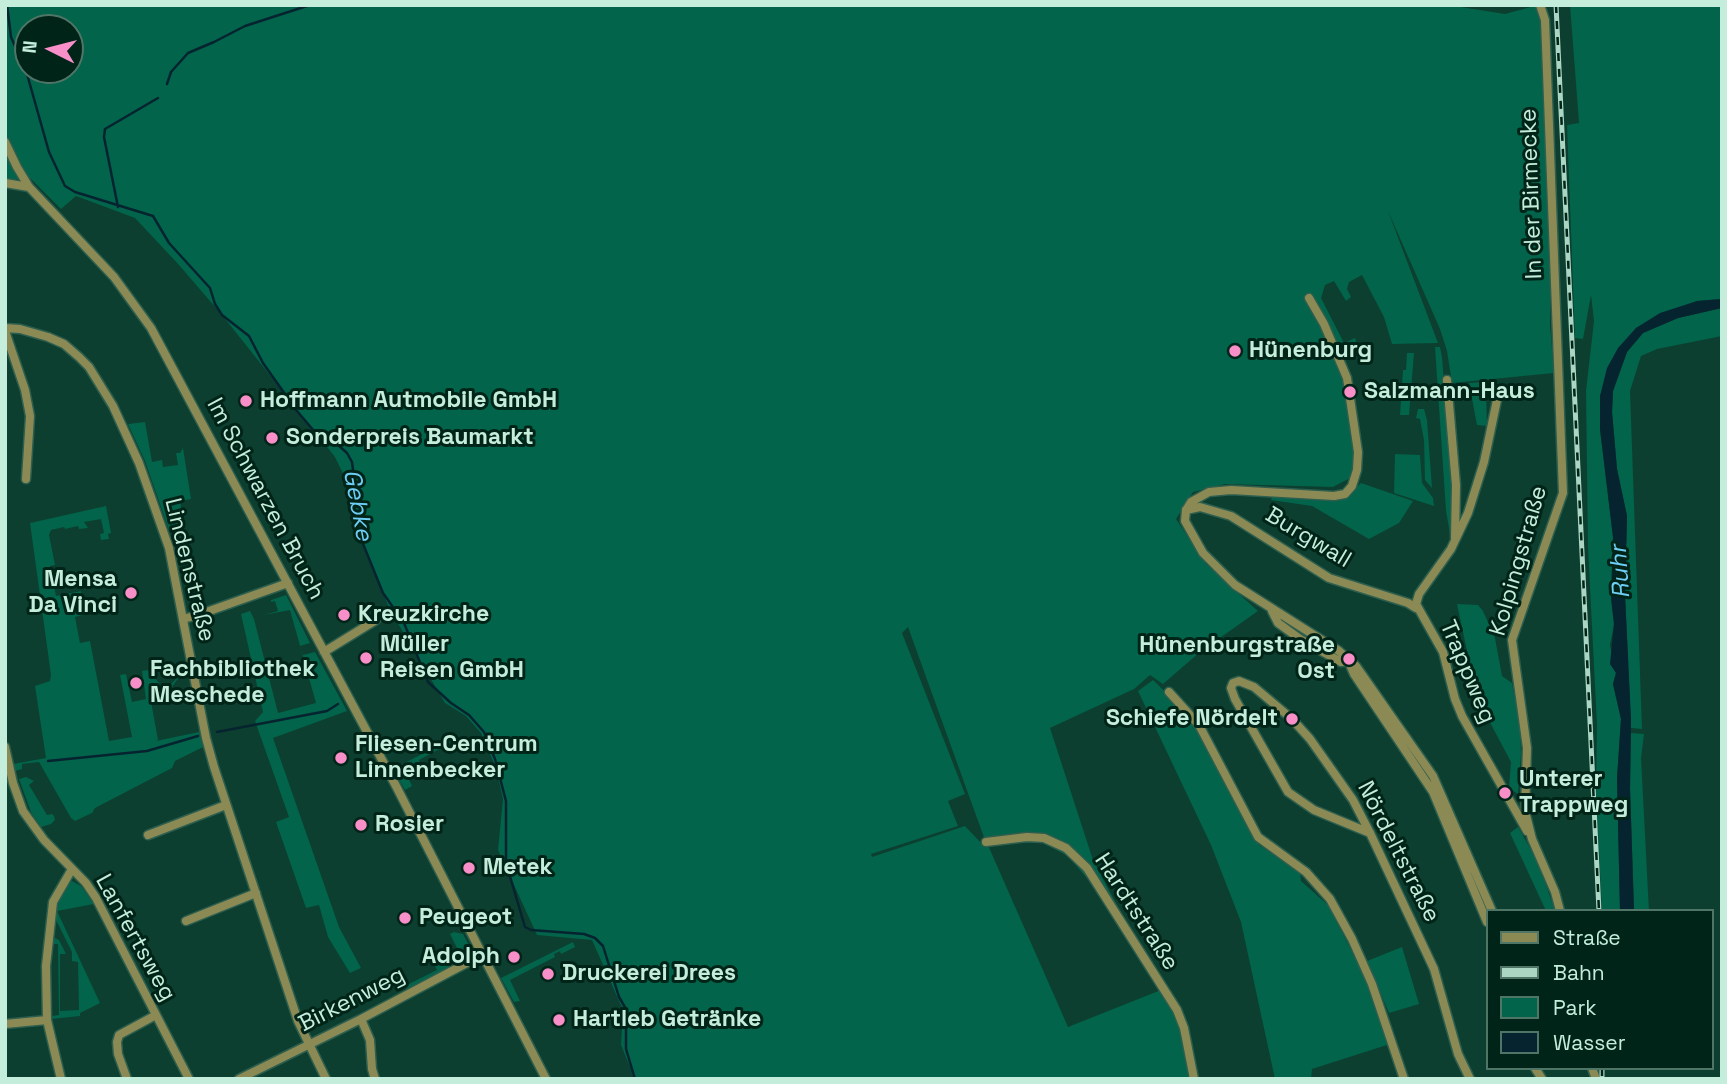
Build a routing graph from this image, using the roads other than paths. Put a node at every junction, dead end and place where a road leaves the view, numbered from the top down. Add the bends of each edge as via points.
1 (1540, 5) edge
2 (5, 142) edge
3 (5, 183) edge
4 (29, 187) junction
5 (1309, 298) dead end
6 (5, 329) edge
7 (1447, 380) dead end
8 (1559, 382) joint
9 (1497, 400) dead end
10 (26, 479) dead end
11 (1197, 497) junction
12 (1200, 507) junction
13 (1186, 510) junction
14 (1455, 541) junction
15 (288, 583) junction
16 (1419, 594) junction
17 (1399, 600) junction
18 (1416, 608) junction
19 (183, 619) junction
20 (376, 620) dead end
21 (324, 652) junction
22 (1349, 665) junction
23 (1169, 692) dead end
24 (5, 747) edge
25 (226, 805) junction
26 (1370, 833) junction
27 (148, 835) dead end
28 (1532, 839) junction
29 (986, 842) dead end
30 (72, 869) junction
31 (256, 894) junction
32 (1491, 909) edge
33 (1559, 909) edge
34 (1486, 920) edge
35 (186, 921) dead end
36 (482, 955) junction
37 (156, 1015) junction
38 (361, 1019) junction
39 (47, 1020) junction
40 (5, 1024) edge
41 (307, 1044) junction
42 (61, 1079) edge
43 (127, 1079) edge
44 (189, 1079) edge
45 (239, 1079) edge
46 (326, 1079) edge
47 (375, 1079) edge
48 (546, 1079) edge
49 (1194, 1079) edge
50 (1404, 1079) edge
51 (1470, 1079) edge

1 - 8 street, In der Birmecke via 1545,20
2 - 4 street, Im Schwarzen Bruch
3 - 4 street
4 - 15 street, Im Schwarzen Bruch via 133,300
5 - 11 street via 1347,378 1358,452 1352,486 1345,494 1334,496 1231,490
6 - 10 street via 30,416
6 - 19 street, Lindenstraße via 29,330 64,344 102,387 153,499 169,548
7 - 14 street via 1456,485
8 - 28 street, Kolpingstraße via 1563,498 1512,640 1526,736 1525,800
9 - 14 street, Trappweg via 1478,486
11 - 12 street
11 - 13 street
12 - 13 street, Burgwall
12 - 17 street, Burgwall via 1238,519 1329,578
13 - 22 street via 1188,529 1207,558 1235,585
14 - 16 street, Trappweg
15 - 19 street
15 - 21 street, Im Schwarzen Bruch
16 - 17 street
16 - 18 street, Trappweg
17 - 18 street, Burgwall
18 - 28 street, Trappweg via 1441,648 1462,716
19 - 25 street, Lindenstraße via 206,738
20 - 21 street
21 - 36 street, Im Schwarzen Bruch
22 - 32 street via 1433,776
22 - 34 street via 1429,783
23 - 50 street via 1199,725 1258,837 1314,880 1334,906 1372,984
24 - 30 street, Lanfertsweg via 23,811
25 - 27 street
25 - 31 street, Lindenstraße
26 - 26 street, Nördeltstraße via 1347,790 1306,733 1271,700 1236,682 1231,688 1235,699 1288,792 1314,810
26 - 51 street, Nördeltstraße via 1434,970 1458,1054
28 - 33 street, Kolpingstraße
29 - 49 street, Hardtstraße via 1044,838 1066,848 1087,868 1177,1010
30 - 37 street, Lanfertsweg via 96,898
30 - 39 street via 51,909
31 - 35 street
31 - 41 street, Lindenstraße
36 - 38 street, Birkenweg
36 - 48 street, Im Schwarzen Bruch
37 - 43 street via 119,1035 118,1054
37 - 44 street, Lanfertsweg
38 - 41 street, Birkenweg
38 - 47 street via 370,1040
39 - 40 street
39 - 42 street
41 - 45 street, Birkenweg
41 - 46 street, Lindenstraße

